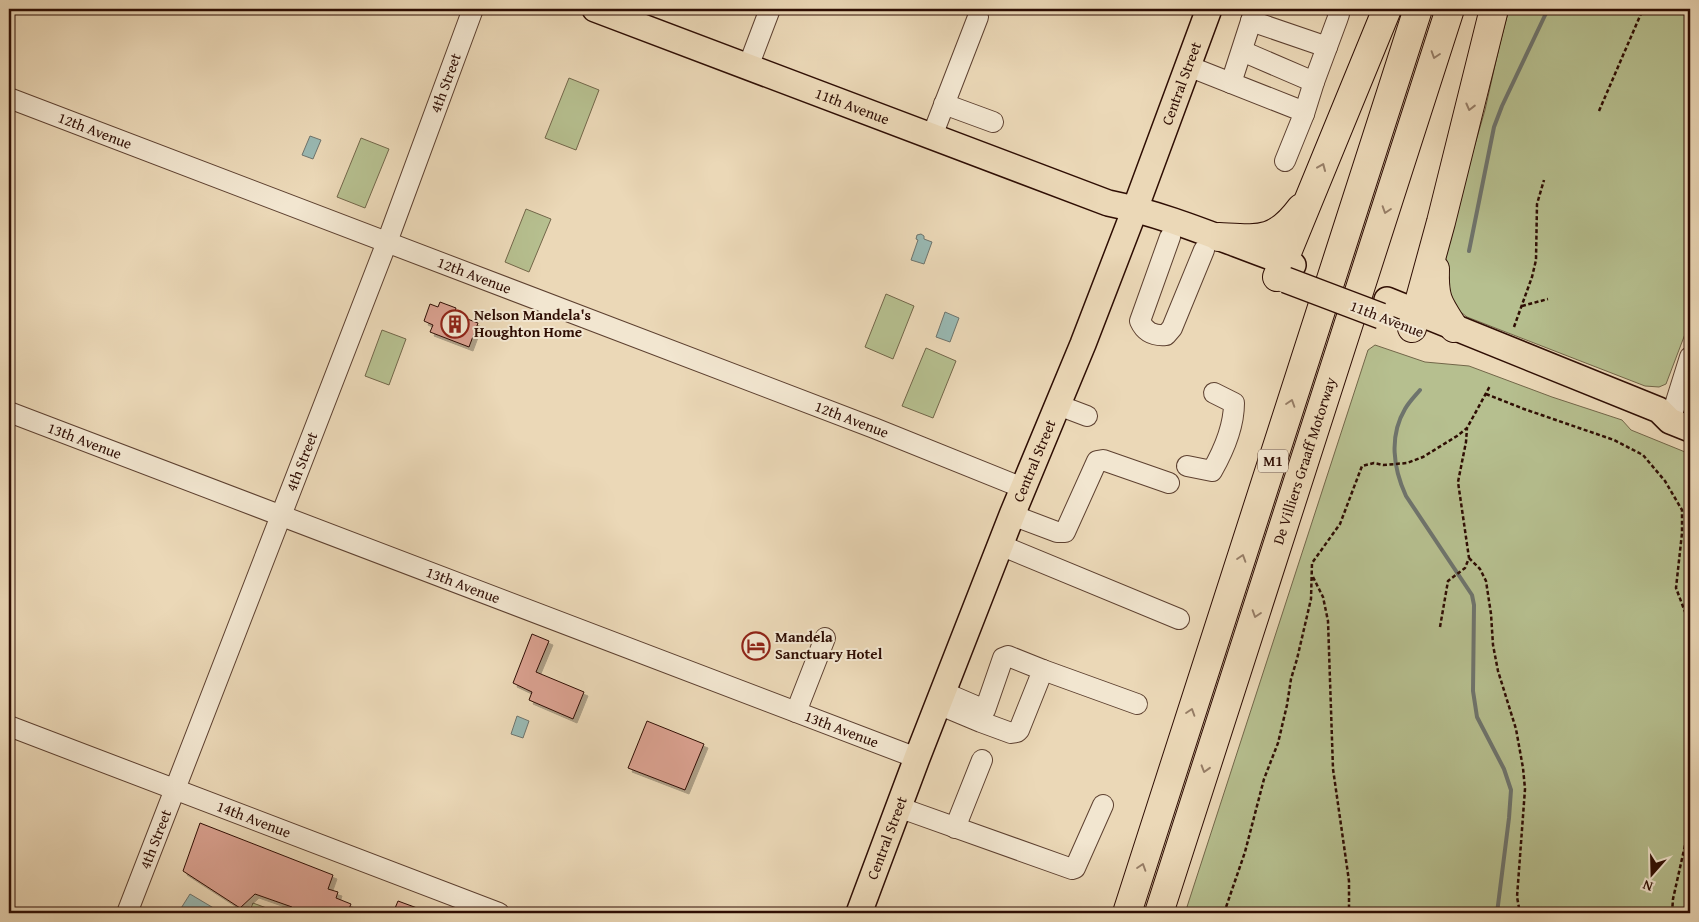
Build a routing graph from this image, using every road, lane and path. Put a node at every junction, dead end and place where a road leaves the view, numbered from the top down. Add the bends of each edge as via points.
1 (473, 9) edge
2 (595, 9) edge
3 (770, 9) edge
4 (1209, 9) edge
5 (1336, 9) edge
6 (1387, 9) edge
7 (1418, 9) edge
8 (1450, 9) edge
9 (1494, 9) edge
10 (1643, 9) edge
11 (1253, 15) edge
12 (978, 17) dead end
13 (1327, 47) junction
14 (1242, 51) junction
15 (1188, 66) junction
16 (748, 67) junction
17 (1314, 82) junction
18 (1231, 83) junction
19 (9, 98) edge
20 (944, 104) junction
21 (1599, 111) dead end
22 (1304, 114) junction
23 (993, 122) dead end
24 (932, 136) junction
25 (1285, 161) dead end
26 (1544, 180) dead end
27 (1309, 198) junction
28 (1133, 215) junction
29 (1441, 222) junction
30 (1170, 237) junction
31 (386, 242) junction
32 (1212, 244) junction
33 (1285, 271) junction
34 (1548, 300) dead end
35 (1522, 306) junction
36 (1414, 320) junction
37 (1514, 327) dead end
38 (1454, 328) junction
39 (1690, 359) edge
40 (1490, 386) dead end
41 (1214, 394) dead end
42 (1486, 394) junction
43 (1058, 404) junction
44 (9, 412) edge
45 (1087, 416) dead end
46 (1680, 425) edge
47 (1467, 428) junction
48 (1187, 466) dead end
49 (1169, 482) dead end
50 (1023, 488) junction
51 (280, 515) junction
52 (1012, 515) junction
53 (1000, 545) junction
54 (1469, 558) junction
55 (1313, 575) junction
56 (1179, 619) dead end
57 (1690, 625) edge
58 (1440, 627) dead end
59 (825, 638) dead end
60 (1043, 670) junction
61 (941, 698) junction
62 (1137, 704) dead end
63 (796, 712) junction
64 (983, 716) junction
65 (9, 726) edge
66 (917, 758) junction
67 (982, 760) dead end
68 (174, 789) junction
69 (901, 802) junction
70 (1103, 805) dead end
71 (957, 823) junction
72 (1690, 823) edge
73 (126, 913) edge
74 (499, 913) edge
75 (859, 913) edge
76 (1126, 913) edge
77 (1160, 913) edge
78 (1224, 913) edge
79 (1349, 913) edge
80 (1520, 913) edge
81 (1672, 913) edge

1 - 31 street, 4th Street
2 - 16 main road, 11th Avenue
3 - 16 street
4 - 15 main road, Central Street
5 - 13 street via 1339,14
27 -> 6 highway
76 -> 7 highway, M1
8 -> 77 highway, De Villiers Graaff Motorway / M1
9 -> 29 highway
10 - 21 path
11 - 13 street
11 - 14 street
12 - 20 street
13 - 17 street
14 - 17 street
14 - 18 street
15 - 18 street
15 - 28 main road, Central Street
16 - 24 main road, 11th Avenue
17 - 22 street
18 - 22 street
19 - 31 street, 12th Avenue
20 - 23 street
20 - 24 street
22 - 25 street
24 - 28 main road, 11th Avenue
26 - 35 path via 1537,204 1536,260
27 - 32 highway via 1292,221 1278,232 1266,237
27 - 33 highway
28 - 30 main road, 11th Avenue
28 - 32 main road, 11th Avenue
28 - 43 main road, Central Street
29 - 36 highway
29 - 38 highway via 1434,287 1438,302
30 - 32 main road, 11th Avenue
30 - 32 street via 1140,321 1150,333 1158,336 1166,335 1172,328
31 - 50 street, 12th Avenue
31 - 51 street, 4th Street
32 - 33 main road, 11th Avenue
33 - 36 main road, 11th Avenue
34 - 35 path
35 - 37 path
36 - 38 main road, 11th Avenue
36 - 46 main road, 11th Avenue via 1656,424
38 - 46 main road, 11th Avenue via 1659,410
39 - 46 street
40 - 42 path
41 - 48 street via 1234,403 1229,432 1212,471
42 - 47 path
42 - 57 path via 1614,440 1643,455 1665,481 1682,510 1676,588
43 - 45 street
43 - 50 main road, Central Street
44 - 51 street, 13th Avenue
47 - 54 path via 1458,482
47 - 55 path via 1416,460 1362,466 1340,524 1312,563
49 - 52 street via 1103,460 1097,461 1065,532
50 - 52 main road, Central Street
51 - 63 street, 13th Avenue
51 - 68 street, 4th Street
52 - 53 main road, Central Street
53 - 56 street
53 - 61 main road, Central Street
54 - 58 path via 1465,568 1448,582
54 - 80 path via 1486,581 1498,671 1516,729 1523,768 1525,789 1517,897
55 - 78 path via 1311,599 1278,743
55 - 79 path via 1323,597 1328,621 1333,769 1349,882
59 - 63 street
60 - 62 street
60 - 64 street via 1008,656 1003,658
60 - 64 street via 1019,730 1012,733
61 - 64 street
61 - 66 main road, Central Street
63 - 66 street, 13th Avenue
65 - 68 street, 14th Avenue
66 - 69 main road, Central Street
67 - 71 street
68 - 73 street, 4th Street
68 - 74 street, 14th Avenue
69 - 71 street
69 - 75 main road, Central Street
70 - 71 street via 1072,869
72 - 81 path

